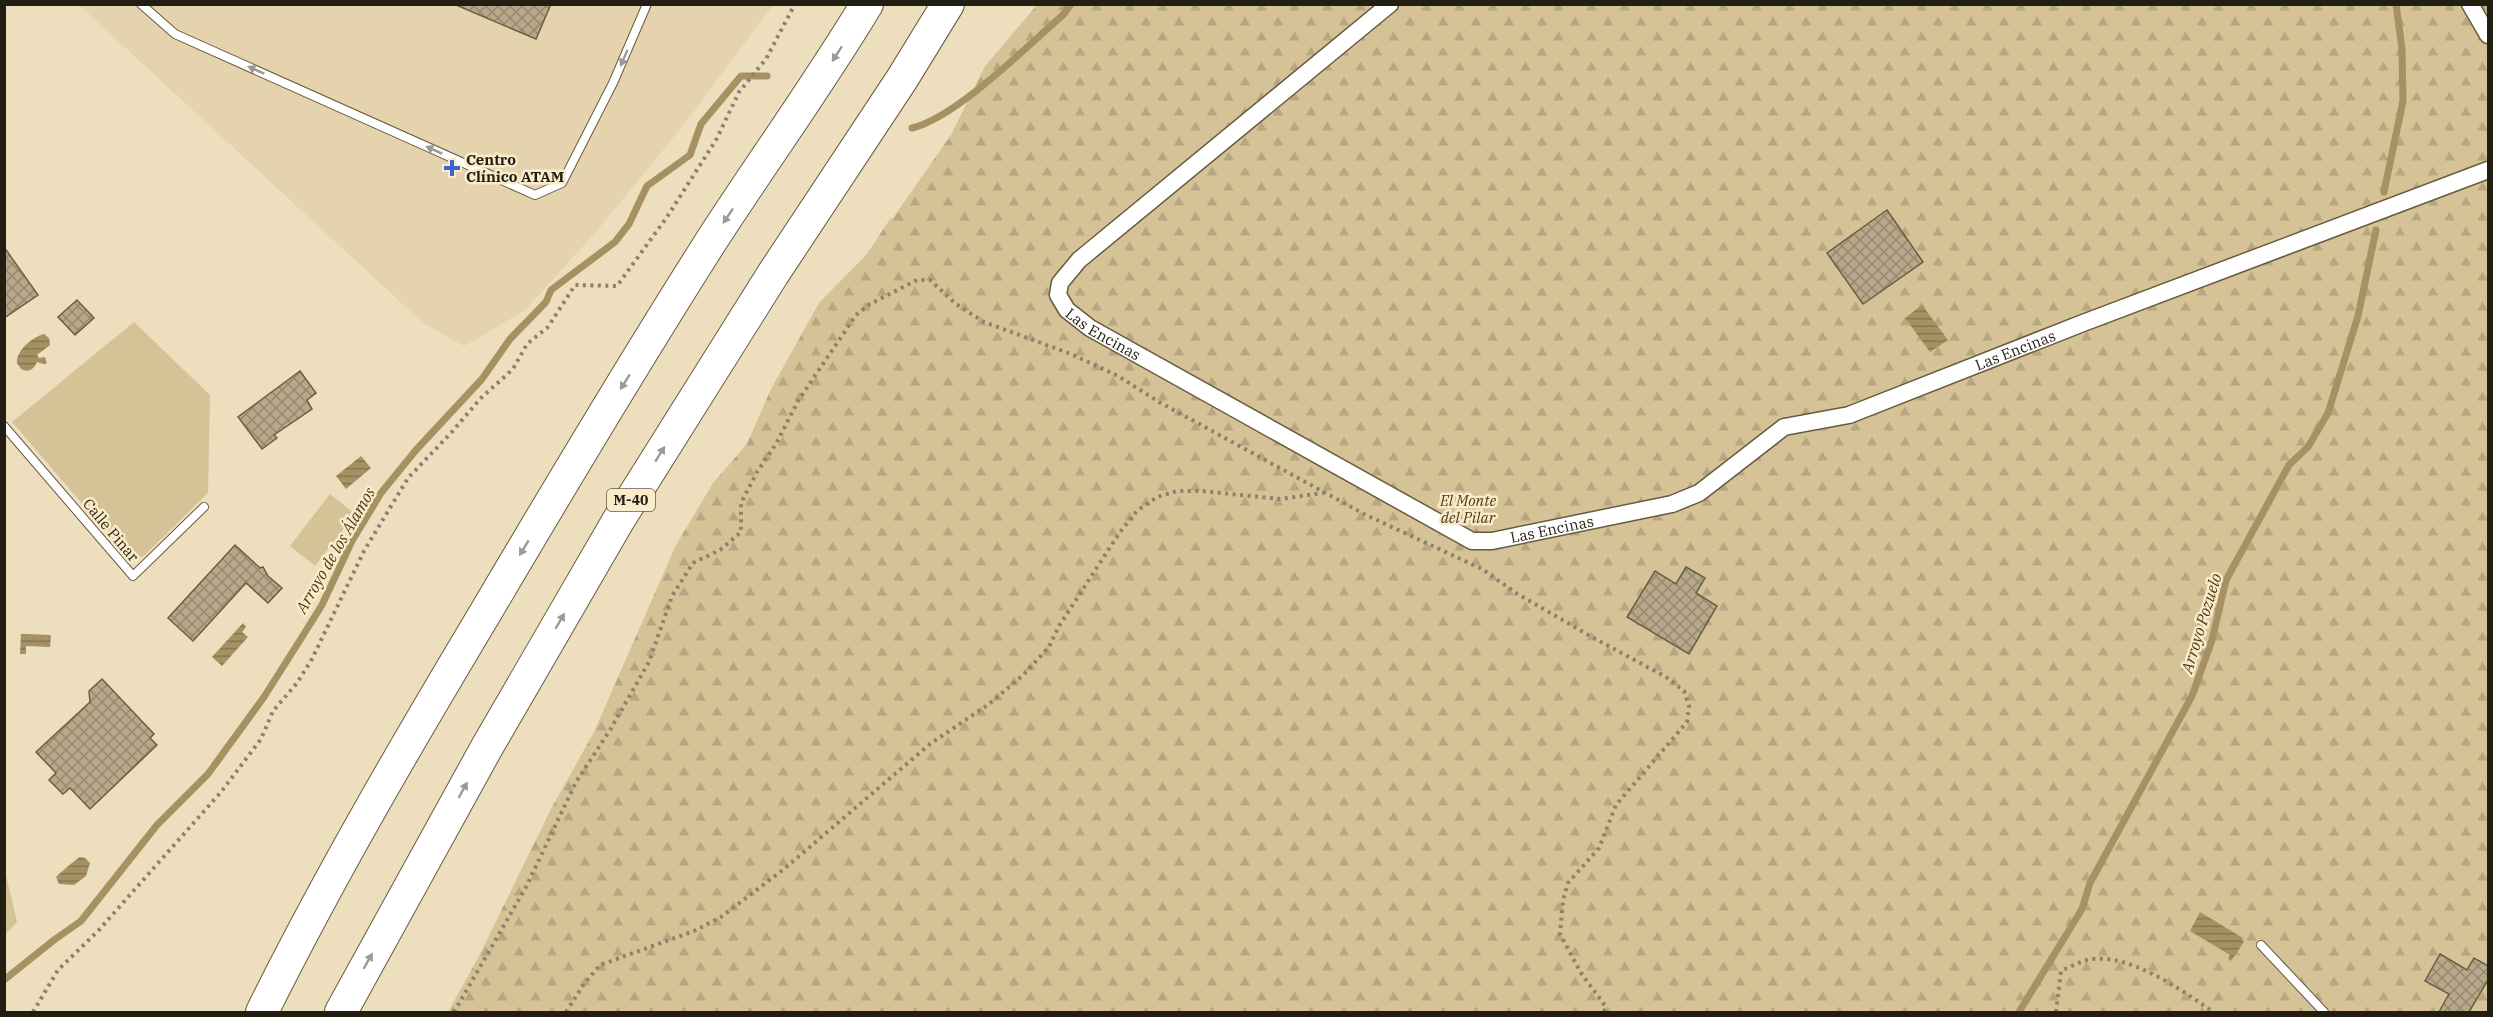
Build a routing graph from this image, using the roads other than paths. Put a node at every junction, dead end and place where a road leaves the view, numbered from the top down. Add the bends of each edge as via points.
1 (141, 4) edge
2 (647, 4) edge
3 (867, 4) edge
4 (948, 4) edge
5 (1390, 4) edge
6 (2470, 4) edge
7 (2488, 35) edge
8 (2488, 170) edge
9 (4, 426) edge
10 (204, 507) dead end
11 (2261, 945) dead end
12 (262, 1012) edge
13 (341, 1012) edge
14 (2324, 1012) edge

2 -> 1 lane via 614,83 562,183 535,195 175,34
3 -> 12 highway via 709,245 560,487 416,730 302,931
13 -> 4 highway, M-40 via 487,747 618,521
5 - 8 street, Las Encinas via 1079,260 1060,283 1058,295 1067,310 1090,328 1472,541 1492,541 1672,504 1700,494 1784,427 1849,415
6 - 7 street
9 - 10 lane, Calle Pinar via 133,576
11 - 14 lane

